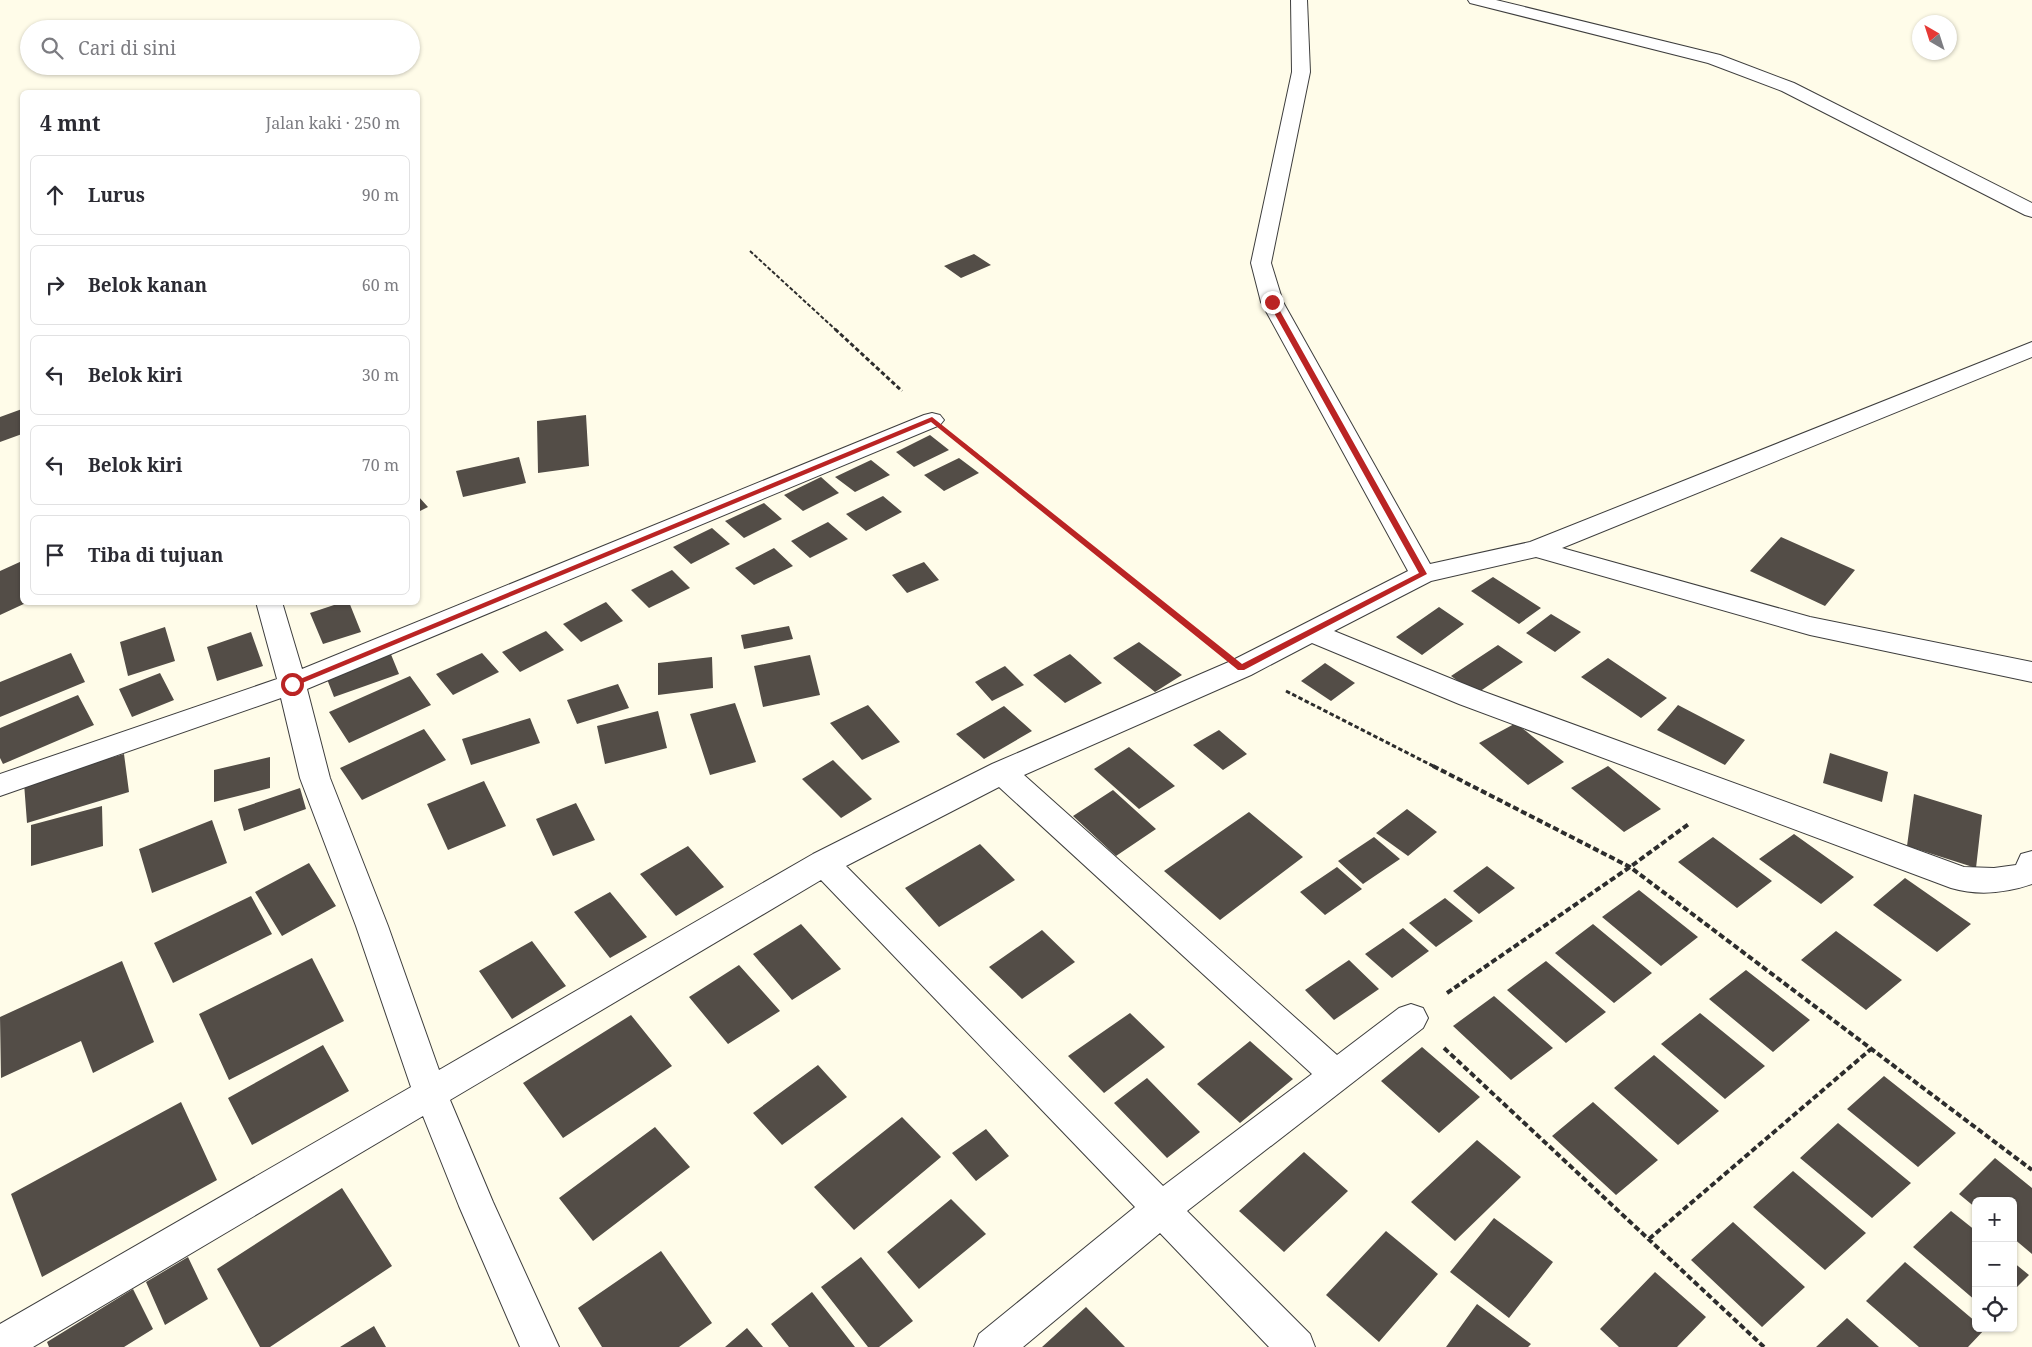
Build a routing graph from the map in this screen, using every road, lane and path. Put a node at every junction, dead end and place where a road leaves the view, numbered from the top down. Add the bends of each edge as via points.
1 (1299, 0) edge
2 (1476, 0) edge
3 (2032, 211) edge
4 (750, 251) dead end
5 (2032, 350) edge
6 (932, 420) junction
7 (1536, 549) junction
8 (1423, 574) junction
9 (270, 605) edge
10 (1310, 632) junction
11 (1241, 668) junction
12 (2032, 672) edge
13 (292, 684) junction
14 (1002, 772) junction
15 (0, 785) edge
16 (1731, 794) junction
17 (824, 863) junction
18 (2032, 863) edge
19 (1630, 867) junction
20 (1411, 1018) junction
21 (1871, 1049) junction
22 (1336, 1075) junction
23 (430, 1092) junction
24 (2032, 1170) edge
25 (1161, 1209) junction
26 (1648, 1239) junction
27 (0, 1345) edge
28 (540, 1347) edge
29 (993, 1347) edge
30 (1296, 1347) edge
31 (1764, 1347) edge

1 - 8 street via 1301,72 1261,263 1272,302
2 - 3 street via 1714,59 1749,71 1788,87
4 - 6 path
5 - 7 street
6 - 11 path
6 - 13 street
7 - 8 street
7 - 12 street via 1810,626
8 - 10 street
9 - 13 street
10 - 11 street
10 - 16 street via 1469,697
11 - 14 street
11 - 19 path
13 - 15 street
13 - 23 street via 315,778 372,926
14 - 17 street
14 - 22 street
16 - 18 street via 1962,879 1988,882 2009,879 2026,874
16 - 19 path
17 - 23 street
17 - 25 street
19 - 20 path
19 - 21 path
20 - 22 street
20 - 26 path
21 - 24 path
21 - 26 path
22 - 25 street
23 - 27 street
23 - 28 street
25 - 29 street
25 - 30 street
26 - 31 path

